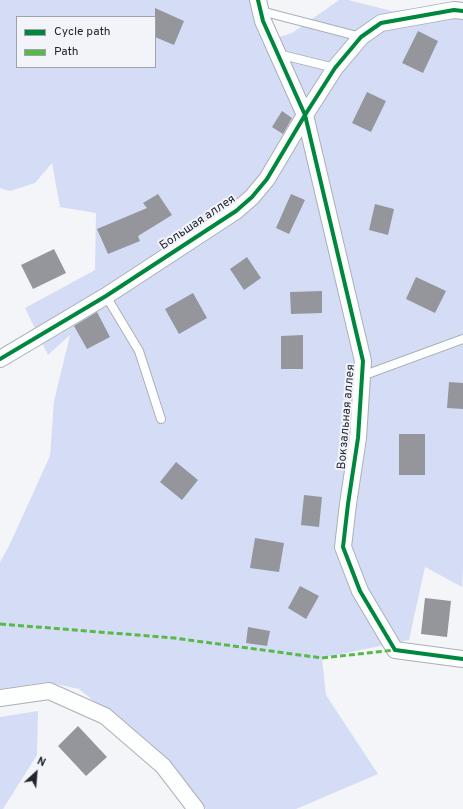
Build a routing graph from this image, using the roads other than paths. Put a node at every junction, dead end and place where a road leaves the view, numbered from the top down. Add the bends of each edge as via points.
1 (258, 3) edge
2 (463, 11) edge
3 (361, 37) junction
4 (278, 54) junction
5 (335, 68) junction
6 (305, 115) junction
7 (106, 296) junction
8 (463, 339) edge
9 (0, 359) edge
10 (362, 376) junction
11 (161, 419) dead end
12 (463, 659) edge
13 (0, 698) edge
14 (196, 809) edge

1 - 3 lane
1 - 4 street, Вокзальная аллея
2 - 3 street, Большая аллея via 454,10 381,23
3 - 5 street, Большая аллея
4 - 5 lane
4 - 6 street, Вокзальная аллея
5 - 6 street, Большая аллея
6 - 7 street, Большая аллея via 267,179 252,197 236,211
6 - 10 street, Вокзальная аллея via 363,361
7 - 9 street, Большая аллея
7 - 11 lane via 139,352
8 - 10 lane
10 - 12 street, Вокзальная аллея via 358,438 343,547 360,591 395,650
13 - 14 street via 49,691 105,716 163,766

